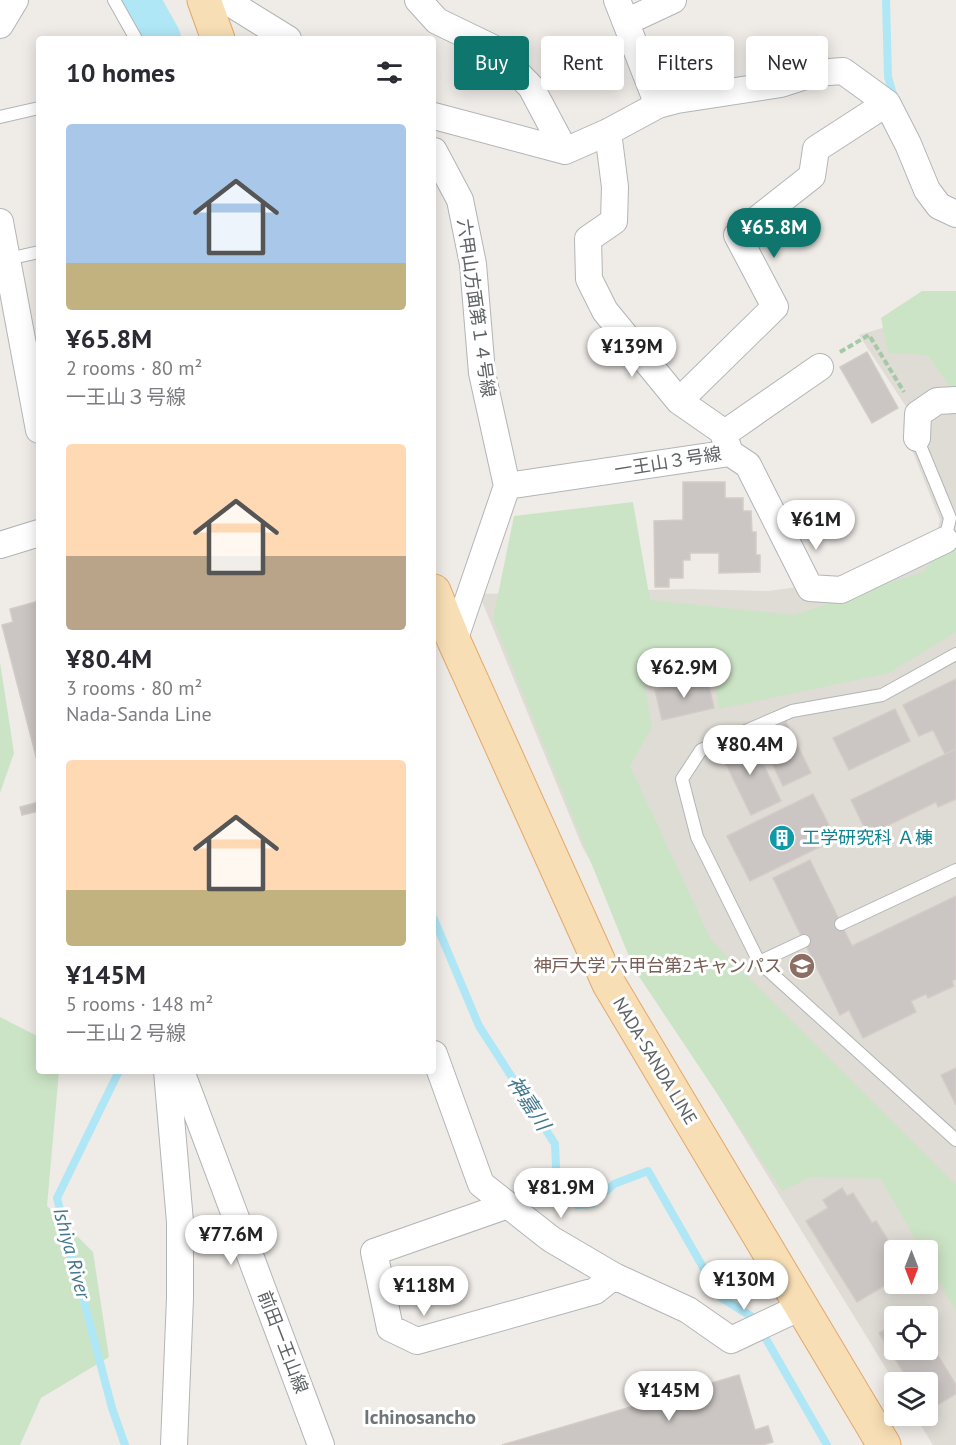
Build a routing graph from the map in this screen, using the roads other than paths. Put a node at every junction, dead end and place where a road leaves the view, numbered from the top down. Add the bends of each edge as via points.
1 (15, 0) edge
2 (114, 0) edge
3 (204, 0) edge
4 (225, 0) edge
5 (418, 0) edge
6 (673, 0) edge
7 (622, 11) edge
8 (0, 25) edge
9 (134, 36) edge
10 (217, 36) edge
11 (283, 36) edge
12 (887, 103) junction
13 (658, 105) junction
14 (36, 109) edge
15 (0, 117) edge
16 (436, 117) edge
17 (608, 132) junction
18 (565, 151) junction
19 (436, 155) edge
20 (956, 214) edge
21 (0, 222) edge
22 (36, 253) edge
23 (8, 259) junction
24 (829, 360) road end
25 (956, 400) edge
26 (679, 401) junction
27 (36, 413) edge
28 (917, 426) joint
29 (727, 443) junction
30 (507, 486) junction
31 (36, 534) edge
32 (945, 540) joint
33 (0, 545) edge
34 (436, 596) edge
35 (454, 641) junction
36 (956, 654) edge
37 (956, 870) edge
38 (841, 924) dead end
39 (804, 942) dead end
40 (759, 962) junction
41 (436, 1059) edge
42 (167, 1074) edge
43 (182, 1074) edge
44 (956, 1140) edge
45 (508, 1205) junction
46 (614, 1275) junction
47 (803, 1306) junction
48 (174, 1445) edge
49 (321, 1445) edge
50 (884, 1445) edge

1 - 8 street
2 - 9 lane
3 - 10 main road
4 - 11 street
5 - 18 street via 437,21 493,48 531,87
6 - 7 street
7 - 13 street
12 - 13 street via 843,71 815,73 781,84
12 - 20 street via 927,190 939,206
12 - 26 street via 816,149 812,176 737,235 776,308
13 - 17 street
14 - 15 lane
16 - 18 street
17 - 18 street
17 - 26 street, 一王山３号線 via 615,187 614,221 588,239 589,279 605,311
19 - 30 street, 六甲山方面第１４号線 via 460,200 473,264 482,373
21 - 23 street
22 - 23 lane
23 - 27 street
24 - 29 street
25 - 28 street via 937,400
26 - 29 street, 一王山３号線
28 - 32 lane via 950,518
29 - 30 street, 一王山３号線
29 - 32 street via 748,465 810,588 841,590
30 - 35 street
31 - 33 street
34 - 35 main road, NADA-SANDA LINE
35 - 47 main road, NADA-SANDA LINE via 609,984
36 - 40 lane via 882,695 792,711 701,750 682,779 698,837
37 - 38 lane
39 - 40 lane
40 - 44 lane
41 - 45 street via 482,1184
42 - 48 street via 180,1222
43 - 49 street, 前田一王山線
45 - 46 street via 551,1239
45 - 46 street via 374,1252 390,1328 417,1341 595,1291
46 - 47 street via 688,1310 731,1340
47 - 50 main road, NADA-SANDA LINE

